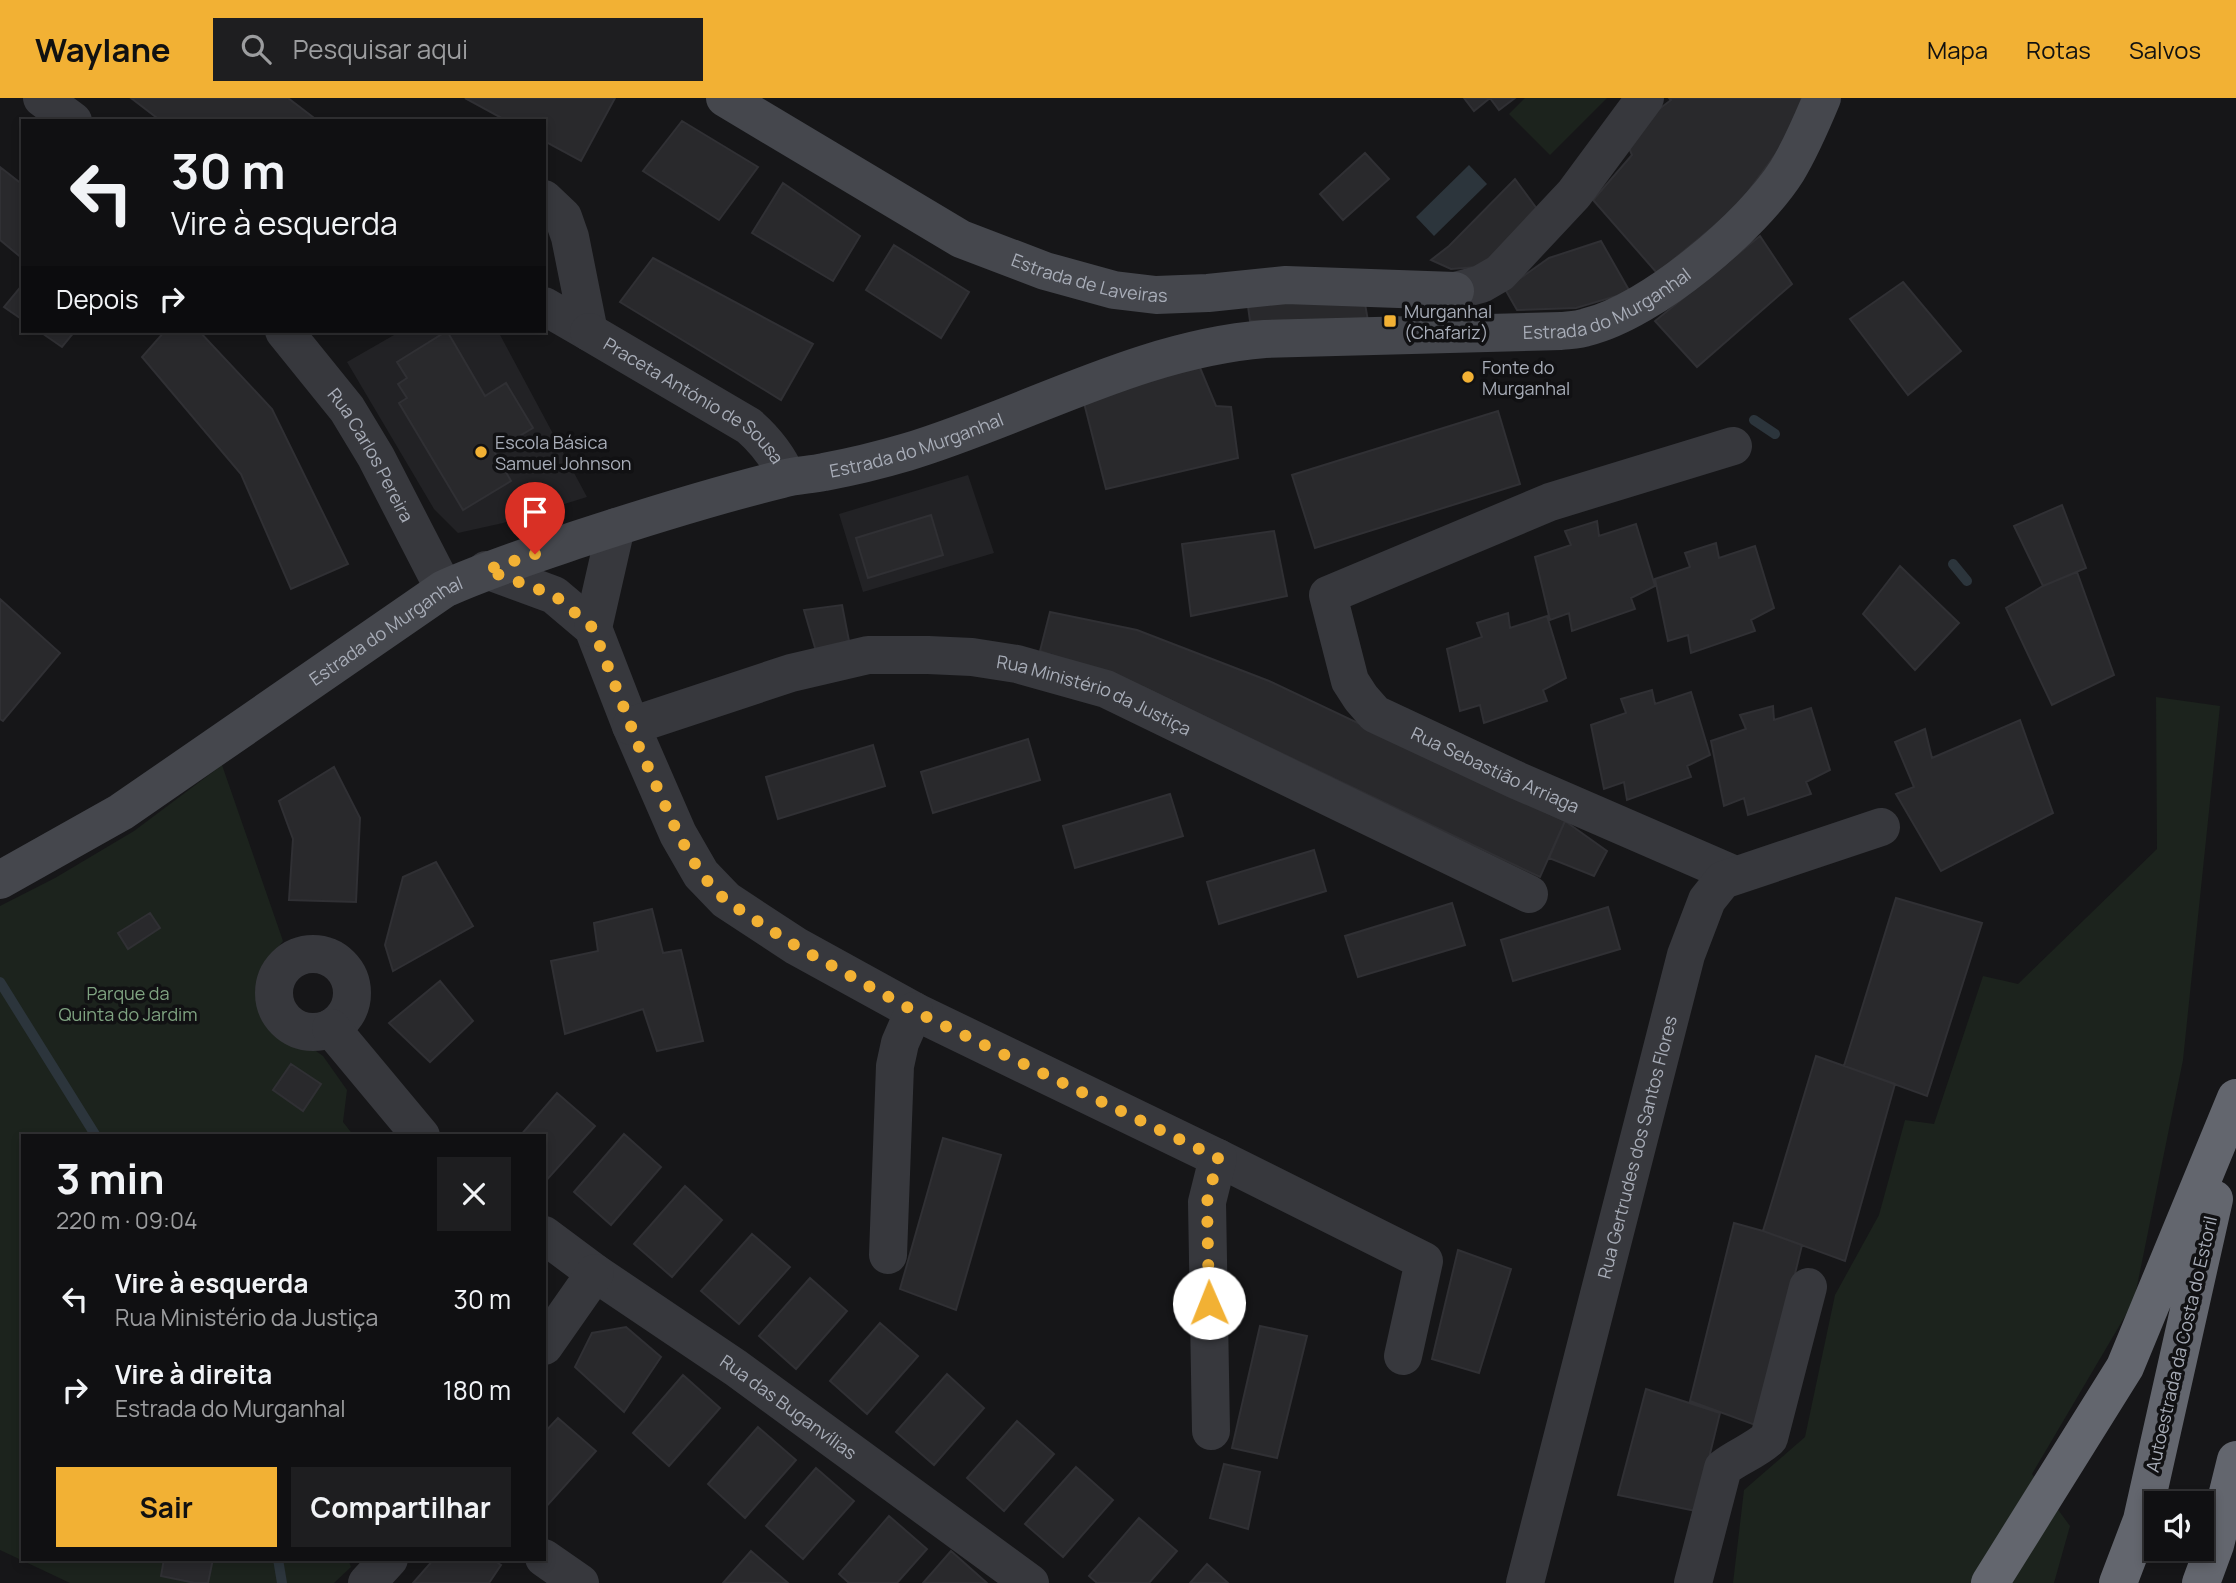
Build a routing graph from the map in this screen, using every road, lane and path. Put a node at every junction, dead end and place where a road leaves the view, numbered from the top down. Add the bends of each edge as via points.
1 (42, 98) edge
2 (725, 98) edge
3 (1645, 98) edge
4 (1822, 98) edge
5 (70, 119) edge
6 (546, 201) edge
7 (1455, 291) junction
8 (546, 307) edge
9 (589, 332) junction
10 (1458, 332) junction
11 (287, 333) edge
12 (1733, 446) dead end
13 (787, 477) junction
14 (616, 527) junction
15 (486, 570) junction
16 (444, 589) junction
17 (593, 628) junction
18 (631, 726) junction
19 (1881, 827) dead end
20 (1735, 875) junction
21 (0, 880) edge
22 (1529, 894) dead end
23 (914, 1011) junction
24 (331, 1028) dead end
25 (2236, 1101) edge
26 (419, 1134) edge
27 (1218, 1158) junction
28 (546, 1236) edge
29 (888, 1255) dead end
30 (595, 1273) junction
31 (1808, 1287) dead end
32 (546, 1343) edge
33 (1403, 1356) dead end
34 (1211, 1430) dead end
35 (2236, 1460) edge
36 (546, 1559) edge
37 (386, 1561) edge
38 (367, 1583) edge
39 (580, 1583) edge
40 (1030, 1583) edge
41 (1525, 1583) edge
42 (1693, 1583) edge
43 (1990, 1583) edge
44 (2118, 1583) edge
45 (2201, 1583) edge

1 - 5 street
2 - 7 street, Estrada de Laveiras via 961,239 1045,271 1114,290 1157,295 1286,285
3 - 7 street via 1574,194 1500,272 1481,284
4 - 10 street, Estrada do Murganhal via 1787,171 1751,218 1654,296 1588,327
6 - 9 street, Praceta António de Sousa via 564,218
7 - 10 street
8 - 9 street, Praceta António de Sousa
9 - 13 street, Praceta António de Sousa via 749,426 765,440
10 - 13 street, Estrada do Murganhal via 1230,343 1106,377 907,452
11 - 16 street, Rua Carlos Pereira via 347,409
12 - 20 street, Rua Sebastião Arriaga via 1550,502 1328,595 1350,681 1376,714
13 - 14 street, Estrada do Murganhal
14 - 15 street, Estrada do Murganhal
14 - 17 street
15 - 16 street, Estrada do Murganhal
15 - 17 street via 554,595
16 - 21 street, Estrada do Murganhal via 121,812
17 - 18 street
18 - 22 street, Rua Ministério da Justiça via 791,673 868,656 939,656 1017,664 1107,689
18 - 23 street via 678,834 701,874 726,901
19 - 20 street, Rua Gertrudes dos Santos Flores
20 - 41 street, Rua Gertrudes dos Santos Flores via 1723,880 1707,900 1686,955
23 - 27 street
23 - 29 street via 895,1066
24 - 26 street
25 - 43 highway via 2125,1367
25 - 44 highway, Autoestrada da Costa do Estoril via 2141,1520
27 - 33 street via 1424,1261
27 - 34 street via 1207,1202
28 - 30 street, Rua das Buganvílias
30 - 32 street
30 - 40 street, Rua das Buganvílias via 736,1368
31 - 42 street via 1769,1438 1723,1468
35 - 45 highway
36 - 39 street
37 - 38 street

